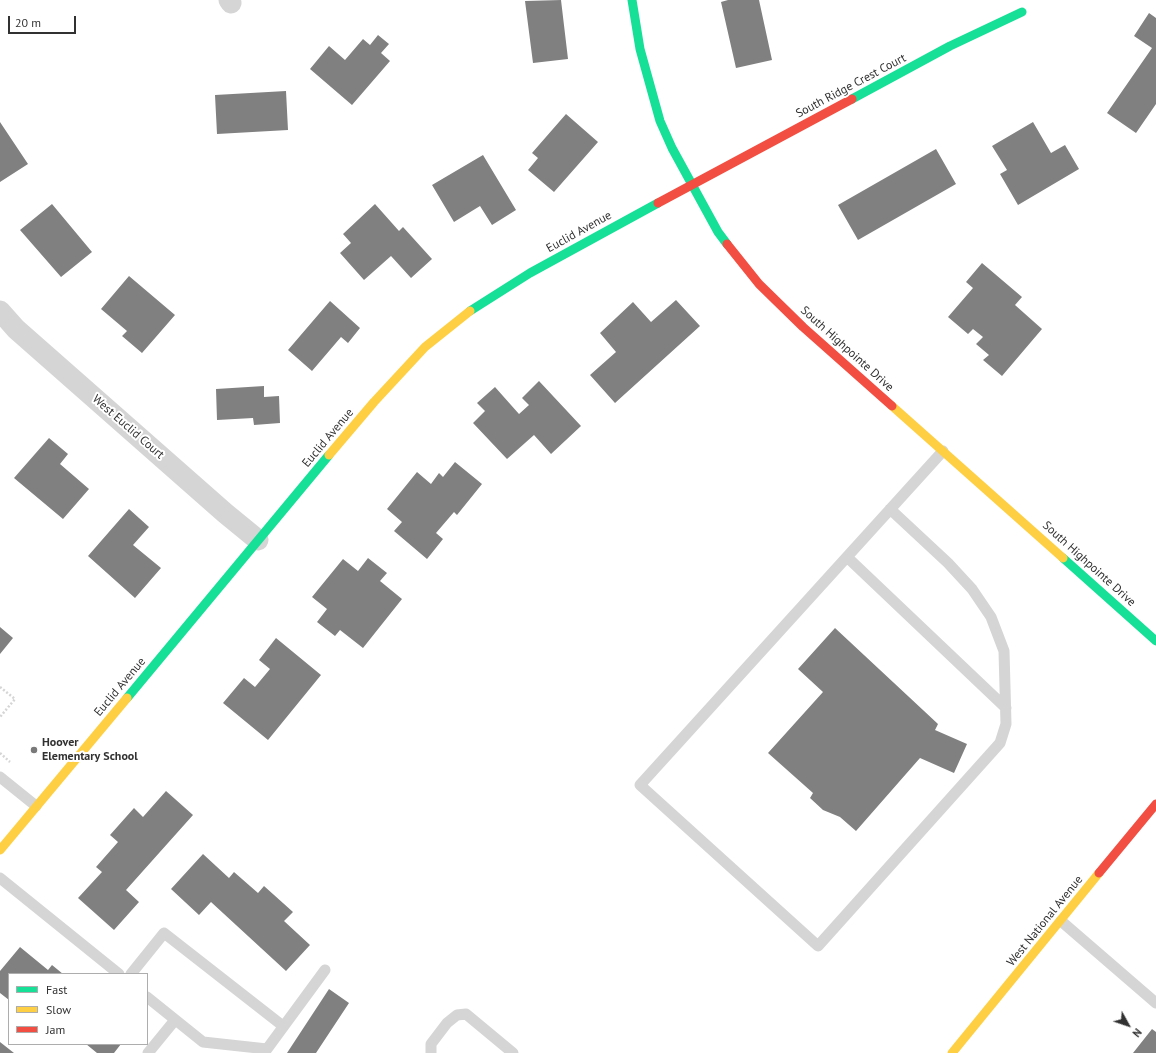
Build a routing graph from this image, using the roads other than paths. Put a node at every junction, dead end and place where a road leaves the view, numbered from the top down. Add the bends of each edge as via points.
1 (632, 0) edge
2 (1022, 12) dead end
3 (692, 186) junction
4 (0, 311) edge
5 (943, 451) junction
6 (890, 510) junction
7 (258, 540) junction
8 (847, 557) junction
9 (1156, 641) edge
10 (1006, 708) junction
11 (0, 777) edge
12 (1156, 804) edge
13 (36, 806) junction
14 (0, 850) edge
15 (0, 878) edge
16 (1061, 920) junction
17 (325, 970) dead end
18 (118, 973) edge
19 (132, 973) edge
20 (148, 998) edge
21 (1156, 1003) edge
22 (175, 1020) junction
23 (284, 1026) junction
24 (148, 1053) edge
25 (430, 1053) edge
26 (513, 1053) edge
27 (952, 1053) edge

1 - 3 street, South Highpointe Drive via 640,49 658,115
2 - 3 street, South Ridge Crest Court via 950,46
3 - 5 street, South Highpointe Drive via 718,232 759,284 803,327
3 - 7 street, Euclid Avenue via 530,273 457,320 425,348 374,402
4 - 7 street, West Euclid Court via 22,334
5 - 6 lane
5 - 9 street, South Highpointe Drive
6 - 8 lane
6 - 10 lane via 953,568 972,589 991,617 1004,651
7 - 13 street, Euclid Avenue
8 - 10 lane
8 - 10 lane via 640,785 818,946 1000,743 1006,724
11 - 13 lane
12 - 16 street, West National Avenue
13 - 14 street, Euclid Avenue
15 - 18 lane
16 - 21 lane
16 - 27 street, West National Avenue
17 - 23 lane
19 - 23 lane via 164,933
20 - 22 lane
22 - 23 lane via 203,1042 267,1049
22 - 24 lane
25 - 26 lane via 431,1044 447,1023 457,1015 466,1014

